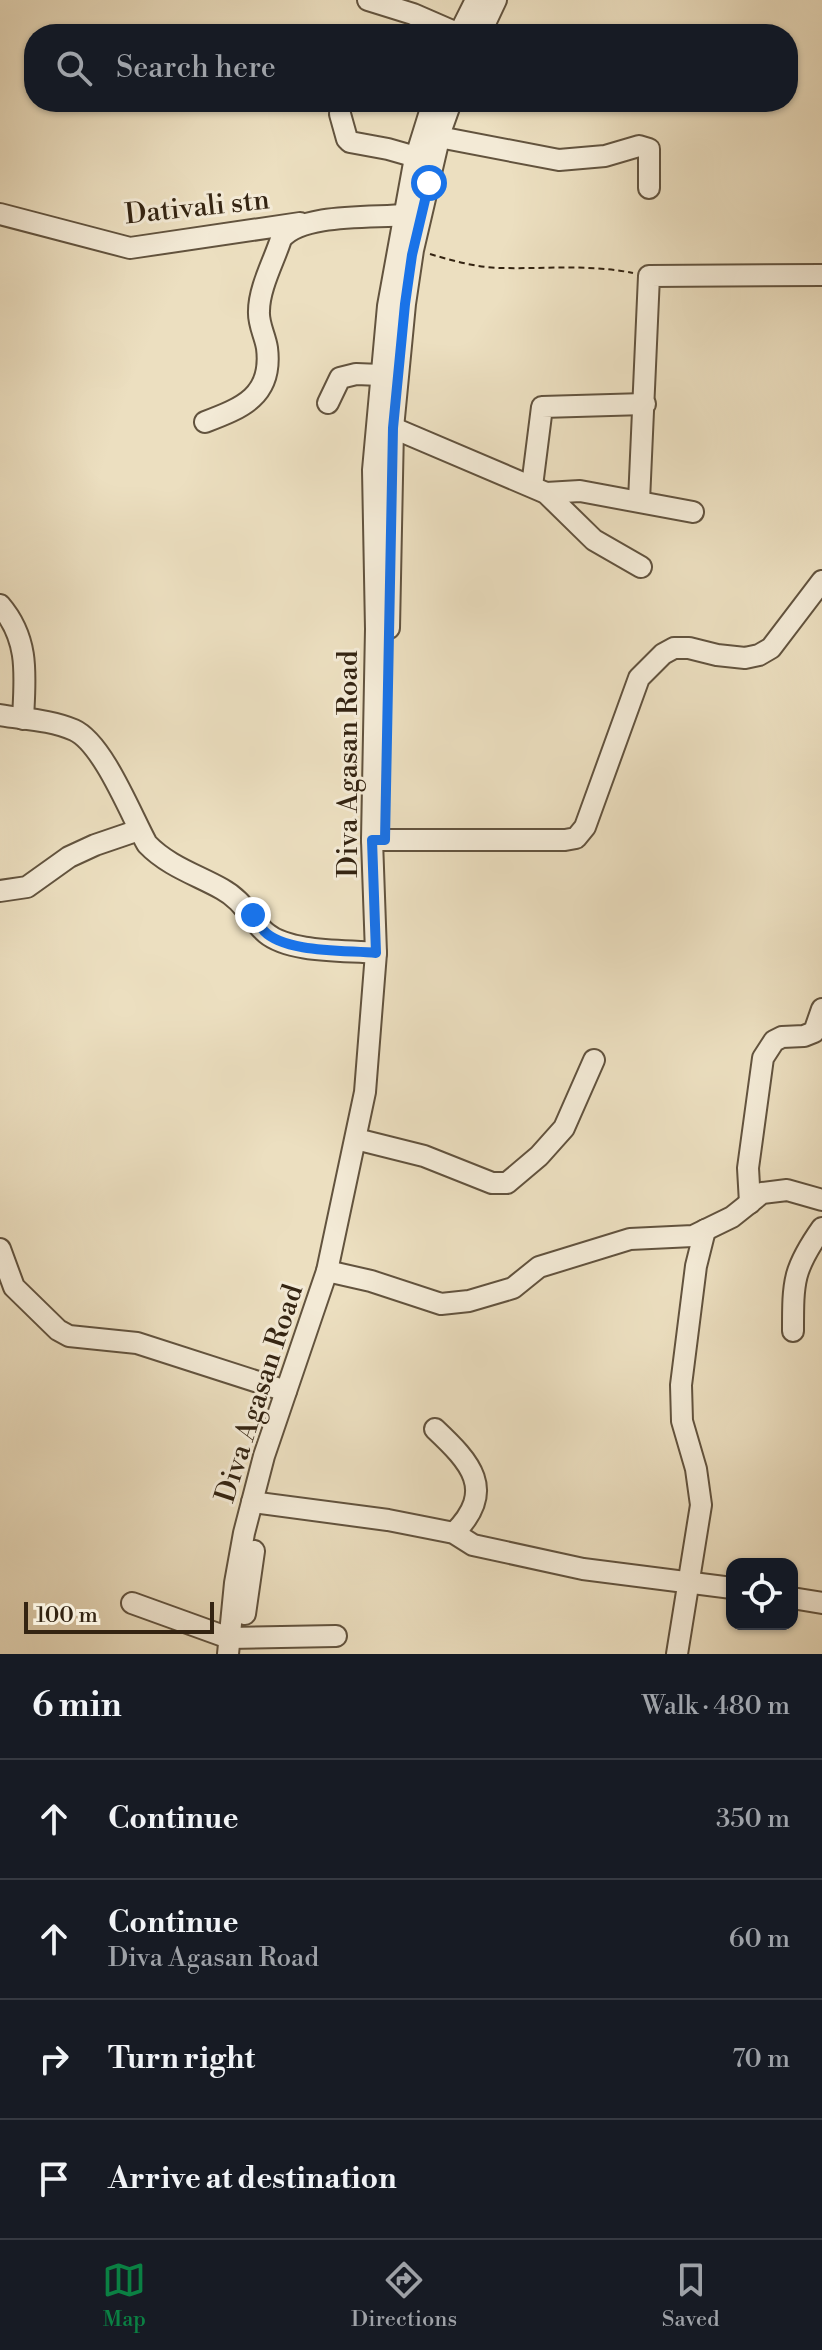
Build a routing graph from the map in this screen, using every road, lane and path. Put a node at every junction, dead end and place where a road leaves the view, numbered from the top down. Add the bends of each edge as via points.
1 (368, 0) edge
2 (476, 0) edge
3 (496, 0) edge
4 (436, 24) edge
5 (464, 24) edge
6 (485, 24) edge
7 (430, 112) edge
8 (448, 112) edge
9 (340, 114) dead end
10 (439, 137) junction
11 (416, 157) junction
12 (649, 188) dead end
13 (0, 214) edge
14 (405, 215) junction
15 (308, 222) junction
16 (413, 250) junction
17 (822, 275) edge
18 (649, 276) junction
19 (394, 334) junction
20 (381, 375) junction
21 (328, 403) dead end
22 (645, 404) junction
23 (205, 422) dead end
24 (385, 425) junction
25 (539, 490) junction
26 (639, 501) junction
27 (693, 512) dead end
28 (641, 567) dead end
29 (822, 581) edge
30 (0, 605) edge
31 (0, 715) edge
32 (23, 719) junction
33 (139, 830) junction
34 (378, 840) junction
35 (0, 891) edge
36 (376, 953) junction
37 (822, 1009) edge
38 (594, 1060) dead end
39 (360, 1140) junction
40 (822, 1200) edge
41 (750, 1203) junction
42 (822, 1228) edge
43 (705, 1230) junction
44 (0, 1249) edge
45 (331, 1272) junction
46 (793, 1331) dead end
47 (286, 1391) junction
48 (435, 1429) dead end
49 (256, 1502) junction
50 (454, 1533) junction
51 (690, 1581) junction
52 (726, 1587) edge
53 (798, 1599) edge
54 (132, 1603) dead end
55 (822, 1603) edge
56 (336, 1636) dead end
57 (234, 1646) edge
58 (677, 1654) edge

1 - 4 street
2 - 5 street
3 - 6 street
7 - 11 street, Diva Agasan Road
8 - 10 street
9 - 11 street via 350,142
10 - 12 street via 559,160 639,146 649,149
10 - 16 street
11 - 14 street, Diva Agasan Road
13 - 15 street, Dativali stn via 130,248
14 - 15 street, Dativali stn
14 - 19 street, Diva Agasan Road
15 - 23 street via 281,239 259,305 268,352 259,392 244,407
16 - 18 path via 501,268 610,268
16 - 19 street
17 - 18 street
18 - 22 street
19 - 20 street, Diva Agasan Road
19 - 24 street
20 - 21 street via 340,378
20 - 24 street, Diva Agasan Road
22 - 25 street via 542,407
22 - 26 street
24 - 25 street
24 - 34 street, Diva Agasan Road via 373,470
25 - 26 street
25 - 28 street via 594,540
26 - 27 street
29 - 34 street via 771,648 759,655 745,658 674,648 639,678 585,827 576,838
30 - 32 street via 20,634
31 - 32 street
32 - 33 street via 76,731 90,742
33 - 35 street via 69,857 27,887
33 - 36 street via 159,856 239,900 278,940
34 - 36 street, Diva Agasan Road
34 - 39 street via 384,1026
36 - 39 street, Diva Agasan Road
37 - 41 street via 814,1032 774,1041 763,1058 748,1168
38 - 39 street via 564,1128 507,1183 492,1183 424,1156
39 - 45 street, Diva Agasan Road
40 - 41 street via 787,1190 762,1193
41 - 43 street
42 - 46 street via 796,1272
43 - 45 street via 693,1236 630,1239 539,1267 513,1288 469,1301 441,1304
43 - 51 street via 680,1393 701,1505
44 - 47 street via 14,1287 69,1336 137,1343
45 - 47 street, Diva Agasan Road
45 - 49 street
47 - 49 street, Diva Agasan Road via 264,1456
48 - 50 street via 457,1448 476,1478 467,1520
49 - 50 street
49 - 57 street, Diva Agasan Road via 237,1570
50 - 51 street via 473,1545 530,1559
51 - 52 street
51 - 58 street
53 - 55 street
54 - 57 street
56 - 57 street

